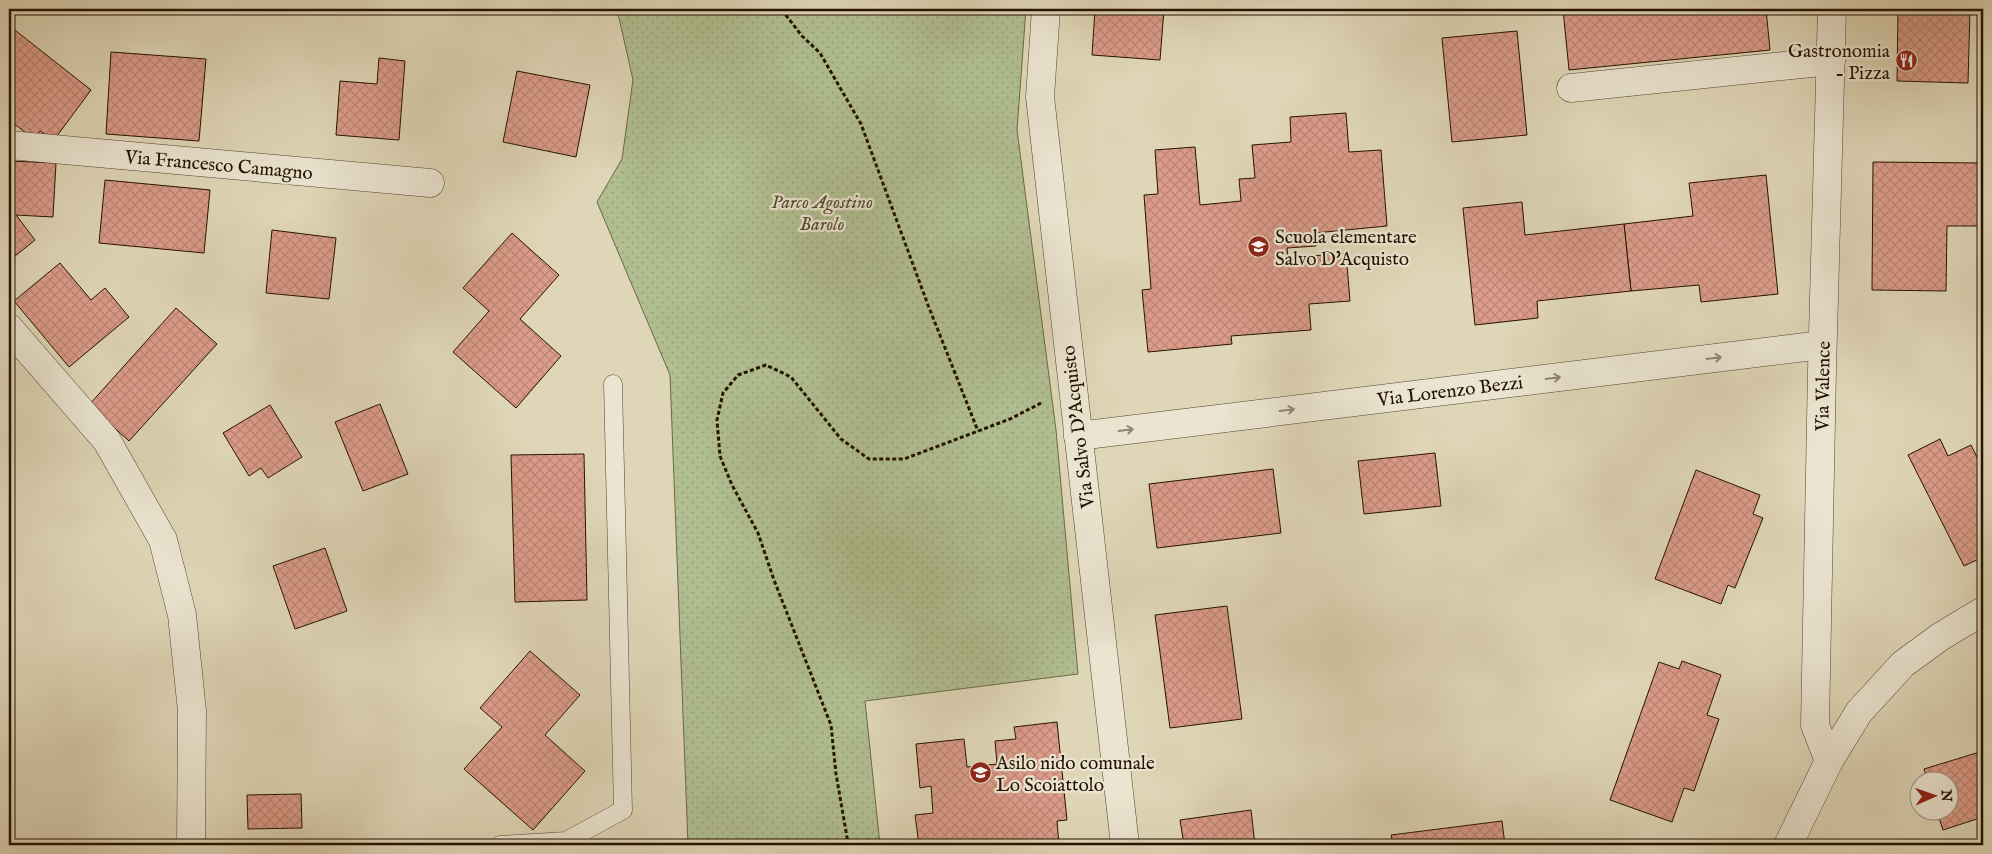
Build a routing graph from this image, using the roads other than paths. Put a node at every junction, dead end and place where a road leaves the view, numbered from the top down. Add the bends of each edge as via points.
1 (1046, 9) edge
2 (1832, 9) edge
3 (1831, 61) junction
4 (1571, 88) dead end
5 (9, 144) edge
6 (430, 183) dead end
7 (9, 328) edge
8 (1822, 344) junction
9 (613, 384) dead end
10 (1078, 436) junction
11 (1983, 611) edge
12 (1829, 761) junction
13 (191, 845) edge
14 (500, 845) edge
15 (1125, 845) edge
16 (1788, 845) edge

1 - 10 street, Via Salvo D'Acquisto via 1040,97
2 - 3 street, Via Valence
3 - 4 street
3 - 8 street, Via Valence
5 - 6 street, Via Francesco Camagno
7 - 13 street via 107,441 163,540 182,615 192,711
10 -> 8 street, Via Lorenzo Bezzi
8 - 12 street, Via Valence via 1815,725
9 - 14 lane via 623,810 566,842
10 - 15 street, Via Salvo D'Acquisto
11 - 12 street via 1903,664 1859,712
12 - 16 street

